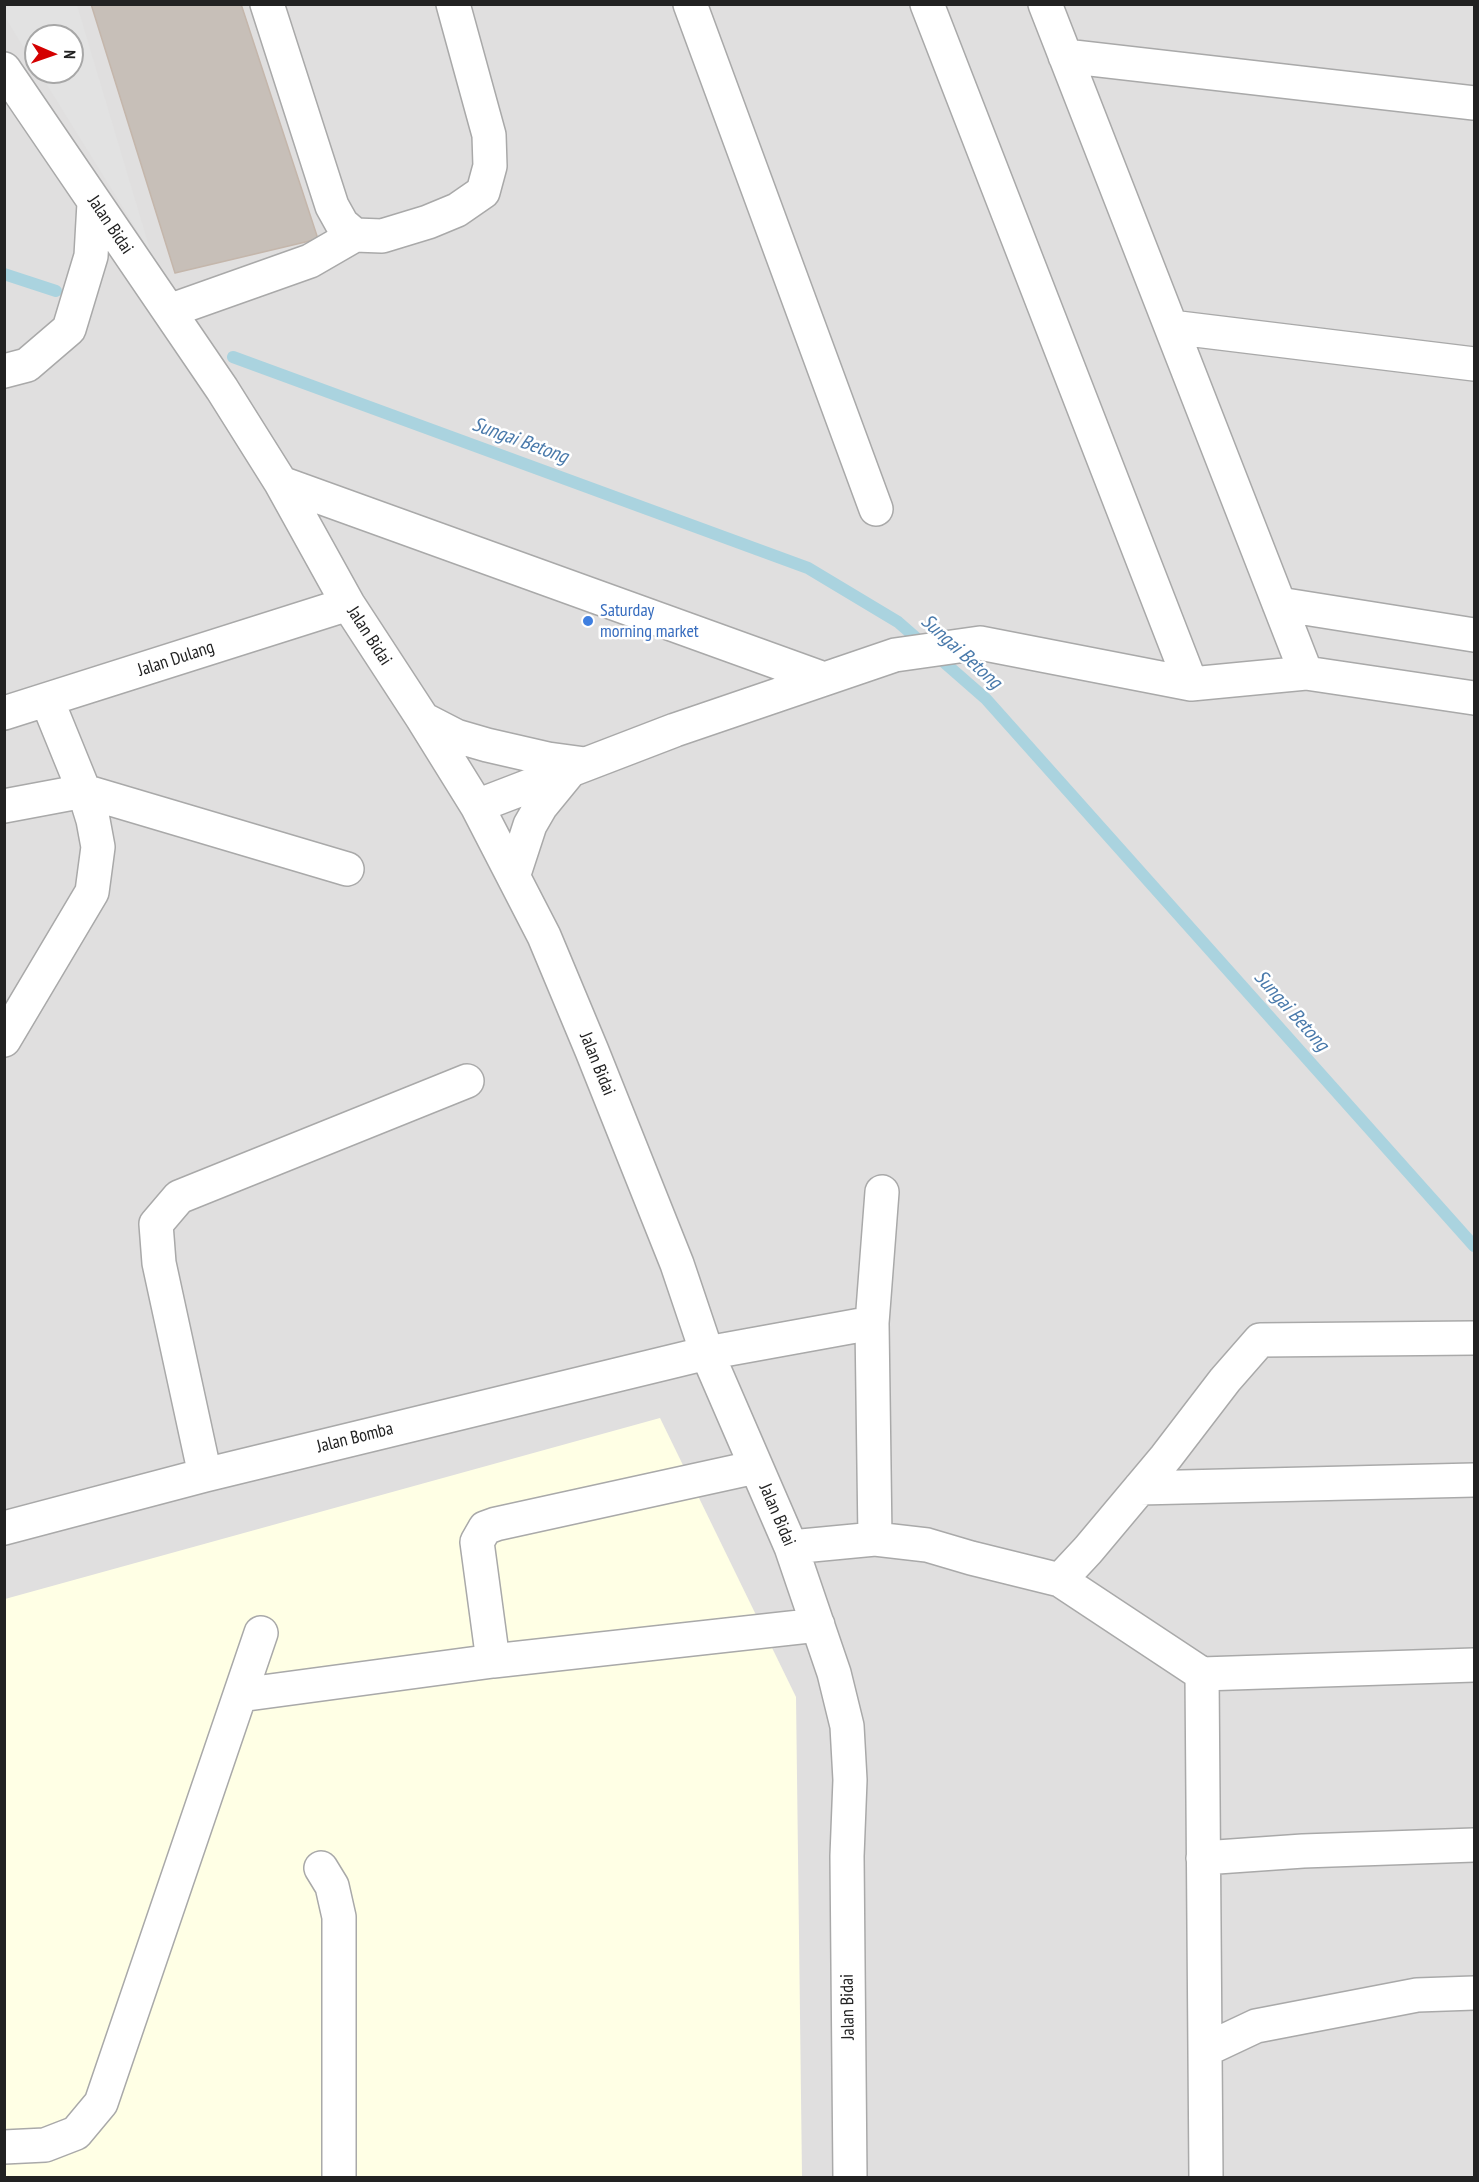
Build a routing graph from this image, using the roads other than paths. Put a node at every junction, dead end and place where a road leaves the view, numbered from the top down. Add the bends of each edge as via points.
1 (267, 4) edge
2 (453, 4) edge
3 (690, 4) edge
4 (927, 4) edge
5 (1045, 4) edge
6 (1065, 56) junction
7 (4, 69) edge
8 (1474, 104) edge
9 (94, 203) junction
10 (355, 236) junction
11 (168, 311) junction
12 (1171, 327) junction
13 (1474, 364) edge
14 (4, 371) edge
15 (281, 483) junction
16 (876, 509) dead end
17 (348, 604) junction
18 (1279, 604) junction
19 (1474, 635) edge
20 (1306, 673) junction
21 (824, 679) junction
22 (1191, 684) junction
23 (1474, 698) edge
24 (47, 700) junction
25 (4, 713) edge
26 (423, 719) junction
27 (579, 767) junction
28 (84, 791) junction
29 (4, 806) edge
30 (477, 806) junction
31 (347, 869) dead end
32 (514, 874) junction
33 (4, 1040) edge
34 (467, 1081) dead end
35 (882, 1192) dead end
36 (872, 1323) junction
37 (1474, 1338) edge
38 (707, 1353) junction
39 (756, 1467) junction
40 (205, 1475) junction
41 (1474, 1480) edge
42 (1140, 1488) junction
43 (4, 1528) edge
44 (875, 1539) junction
45 (790, 1547) junction
46 (1060, 1580) junction
47 (818, 1625) junction
48 (261, 1633) dead end
49 (493, 1661) junction
50 (1474, 1665) edge
51 (1202, 1674) junction
52 (240, 1695) junction
53 (1474, 1845) edge
54 (1203, 1858) junction
55 (321, 1868) dead end
56 (1474, 1993) edge
57 (1205, 2050) junction
58 (4, 2147) edge
59 (339, 2178) edge
60 (850, 2178) edge
61 (1206, 2178) edge

1 - 10 street via 332,206 342,224
2 - 10 street via 489,135 490,166 483,192 457,210 428,222 382,236
3 - 16 street
4 - 22 street
5 - 6 street
6 - 8 street
6 - 12 street
7 - 9 street, Jalan Bidai
9 - 11 street, Jalan Bidai
9 - 14 street via 91,256 69,329 27,365
10 - 11 street via 310,261
11 - 15 street, Jalan Bidai
12 - 13 street
12 - 18 street
15 - 17 street, Jalan Bidai
15 - 21 street
17 - 24 street, Jalan Dulang
17 - 26 street, Jalan Bidai
18 - 19 street
18 - 20 street
20 - 22 street
20 - 23 street
21 - 22 street via 895,655 980,643
21 - 27 street
24 - 25 street, Jalan Dulang
24 - 28 street
26 - 27 street via 456,736
26 - 30 street, Jalan Bidai
27 - 30 street
27 - 32 street via 541,806 530,825
28 - 29 street
28 - 31 street
28 - 33 street via 98,848 92,892
30 - 32 street, Jalan Bidai
32 - 38 street, Jalan Bidai via 592,1051 677,1264
34 - 40 street via 179,1197 156,1224 159,1263
35 - 36 street
36 - 38 street, Jalan Bomba
36 - 44 street
37 - 42 street via 1260,1340
38 - 39 street, Jalan Bidai
38 - 40 street, Jalan Bomba
39 - 45 street, Jalan Bidai
39 - 49 street via 485,1528 477,1542
40 - 43 street, Jalan Bomba
41 - 42 street
42 - 46 street
44 - 45 street
44 - 46 street via 927,1545
45 - 47 street, Jalan Bidai
46 - 51 street
47 - 49 street
47 - 60 street, Jalan Bidai via 847,1726
48 - 52 street
49 - 52 street
50 - 51 street
51 - 54 street
52 - 58 street via 101,2103 76,2133 45,2145
53 - 54 street
54 - 57 street
55 - 59 street via 332,1886 339,1917
56 - 57 street via 1417,1995 1256,2026
57 - 61 street

